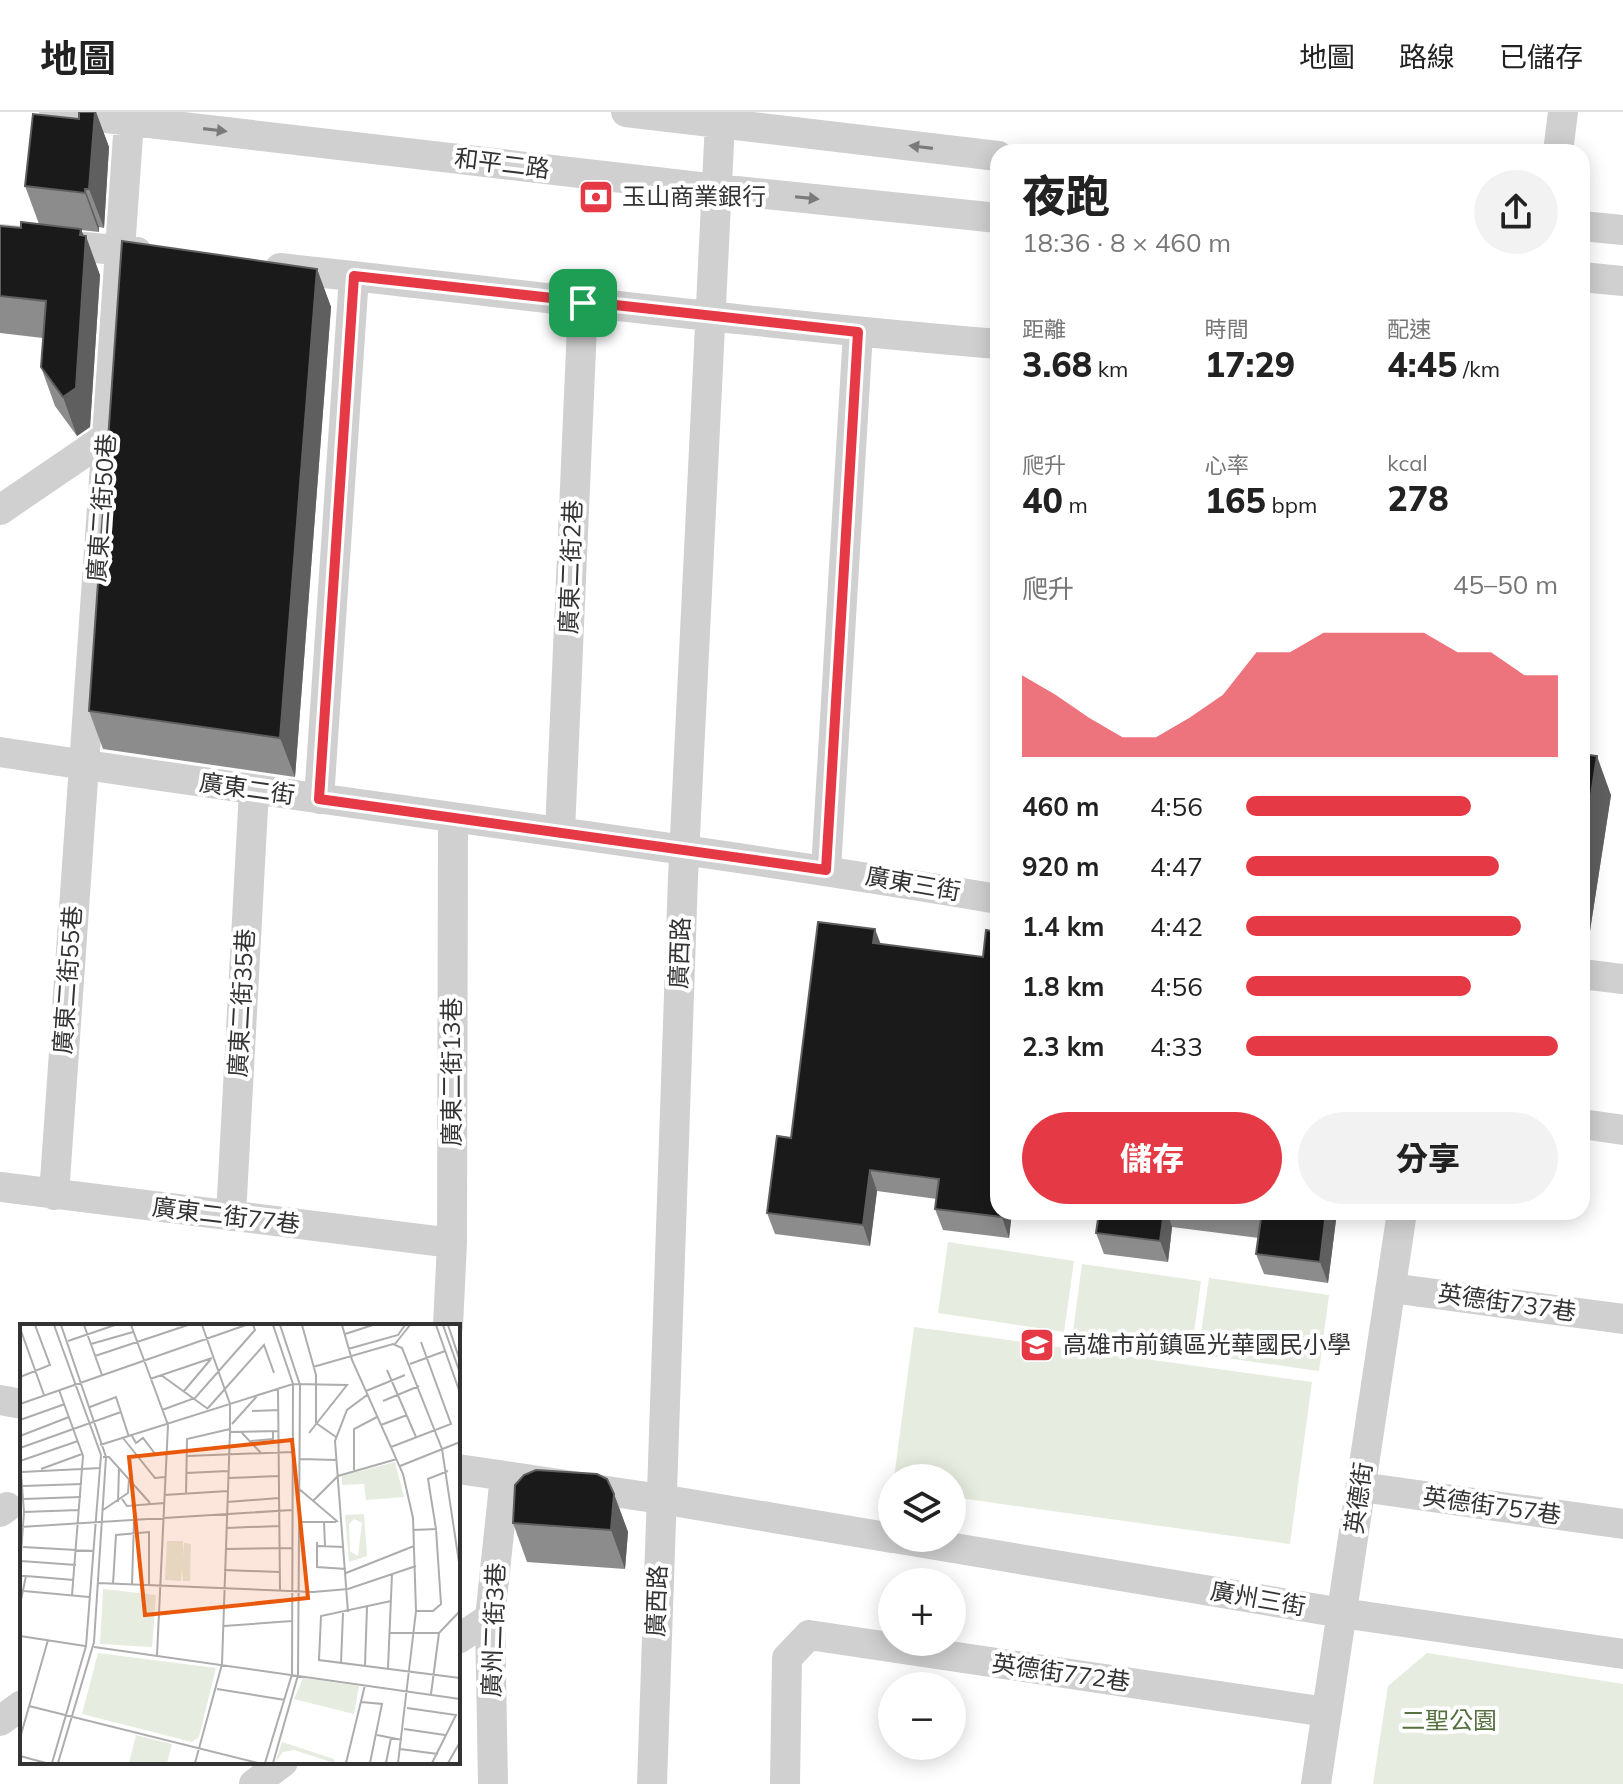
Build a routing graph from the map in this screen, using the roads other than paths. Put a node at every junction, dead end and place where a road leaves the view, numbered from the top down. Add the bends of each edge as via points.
1 (54, 112) edge
2 (626, 112) edge
3 (1563, 112) edge
4 (129, 121) junction
5 (720, 122) junction
6 (847, 125) edge
7 (1559, 144) edge
8 (990, 154) edge
9 (717, 189) junction
10 (990, 217) edge
11 (1590, 227) edge
12 (1623, 230) edge
13 (0, 239) edge
14 (119, 250) junction
15 (166, 256) edge
16 (244, 264) edge
17 (354, 276) junction
18 (1590, 278) edge
19 (1623, 281) edge
20 (583, 303) junction
21 (712, 317) junction
22 (858, 332) junction
23 (990, 343) edge
24 (107, 437) junction
25 (0, 510) edge
26 (0, 752) edge
27 (82, 765) junction
28 (254, 790) junction
29 (319, 799) junction
30 (453, 817) junction
31 (560, 832) junction
32 (685, 848) junction
33 (826, 870) junction
34 (990, 898) edge
35 (1590, 975) edge
36 (1623, 979) edge
37 (1590, 1125) edge
38 (1623, 1130) edge
39 (0, 1187) edge
40 (54, 1195) junction
41 (231, 1216) junction
42 (1401, 1220) edge
43 (452, 1243) junction
44 (1391, 1288) junction
45 (1623, 1319) edge
46 (448, 1324) edge
47 (0, 1400) edge
48 (20, 1404) edge
49 (460, 1469) edge
50 (505, 1476) junction
51 (1361, 1487) junction
52 (661, 1499) junction
53 (1623, 1524) edge
54 (878, 1535) edge
55 (966, 1550) edge
56 (1342, 1613) junction
57 (490, 1618) junction
58 (460, 1638) edge
59 (1623, 1654) edge
60 (20, 1706) edge
61 (1326, 1712) junction
62 (0, 1721) edge
63 (280, 1764) edge
64 (254, 1784) edge
65 (493, 1784) edge
66 (652, 1784) edge
67 (785, 1784) edge
68 (1316, 1784) edge

1 - 4 street, 和平二路
2 - 5 street
3 - 7 street
4 -> 9 street, 和平二路
4 - 14 street, 廣東二街50巷
5 - 6 street
5 - 9 street, 廣西路
8 -> 6 street
9 -> 10 street, 和平二路
9 - 21 street, 廣西路
11 - 12 street
13 - 14 street
14 - 15 street
14 - 24 street, 廣東二街50巷
16 - 17 street
17 - 20 street
17 - 29 street
18 - 19 street
20 - 21 street
20 - 31 street, 廣東二街2巷
21 - 22 street
21 - 32 street, 廣西路
22 - 23 street
22 - 33 street
24 - 25 street
24 - 27 street, 廣東二街50巷
26 - 27 street, 廣東二街
27 - 28 street, 廣東二街
27 - 40 street, 廣東二街55巷
28 - 29 street, 廣東二街
28 - 41 street, 廣東二街35巷
29 - 30 street, 廣東二街
30 - 31 street, 廣東二街
30 - 43 street, 廣東二街13巷
31 - 32 street, 廣東二街
32 - 33 street, 廣東三街
32 - 52 street, 廣西路
33 - 34 street, 廣東三街
35 - 36 street
37 - 38 street
39 - 40 street, 廣東二街77巷
40 - 41 street, 廣東二街77巷
41 - 43 street, 廣東二街77巷
42 - 44 street, 英德街
43 - 46 street, 廣東二街13巷
44 - 45 street, 英德街737巷
44 - 51 street, 英德街
47 - 48 street
49 - 50 street, 廣州三街
50 - 52 street, 廣州三街
50 - 57 street, 廣州二街3巷
51 - 53 street, 英德街757巷
51 - 56 street, 英德街
52 - 54 street, 廣州三街
52 - 66 street, 廣西路
55 - 56 street, 廣州三街
56 - 59 street, 廣州三街
56 - 61 street, 英德街
57 - 58 street
57 - 65 street, 廣州二街3巷
60 - 62 street
61 - 67 street, 英德街772巷 via 809,1635 787,1658
61 - 68 street, 英德街
63 - 64 street

